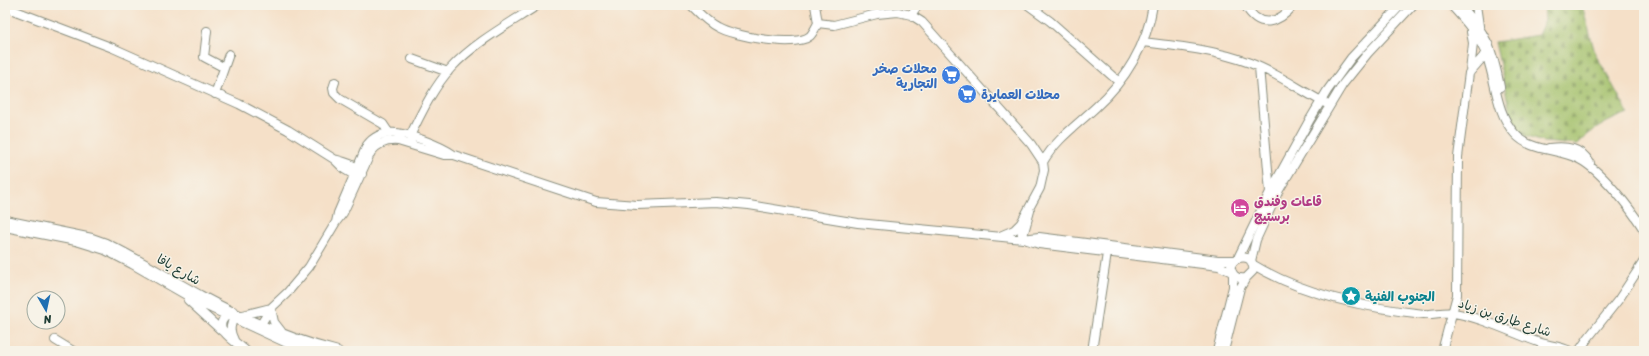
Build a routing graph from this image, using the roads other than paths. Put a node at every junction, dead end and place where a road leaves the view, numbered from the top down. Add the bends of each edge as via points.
1 (538, 5) edge
2 (691, 5) edge
3 (815, 5) edge
4 (918, 5) edge
5 (1028, 5) edge
6 (1153, 5) edge
7 (1245, 5) edge
8 (1294, 5) edge
9 (1401, 5) edge
10 (1413, 5) edge
11 (1451, 5) edge
12 (1460, 5) edge
13 (1476, 5) edge
14 (5, 7) edge
15 (911, 14) junction
16 (818, 23) junction
17 (1475, 28) junction
18 (207, 31) dead end
19 (1143, 42) junction
20 (1487, 49) junction
21 (229, 54) dead end
22 (412, 59) dead end
23 (223, 67) junction
24 (1259, 67) junction
25 (448, 72) junction
26 (1469, 74) junction
27 (335, 82) dead end
28 (1119, 82) junction
29 (215, 94) junction
30 (1321, 101) junction
31 (1329, 106) junction
32 (389, 133) junction
33 (412, 139) junction
34 (1043, 162) junction
35 (358, 172) junction
36 (1270, 192) junction
37 (5, 220) edge
38 (1024, 223) junction
39 (5, 227) edge
40 (1644, 230) edge
41 (999, 236) junction
42 (1039, 237) junction
43 (1023, 239) junction
44 (1107, 249) junction
45 (1236, 259) junction
46 (1644, 261) edge
47 (1252, 263) junction
48 (1233, 273) junction
49 (1270, 275) junction
50 (1247, 277) junction
51 (175, 289) junction
52 (271, 308) junction
53 (1452, 312) junction
54 (231, 315) junction
55 (243, 316) junction
56 (257, 326) junction
57 (223, 332) junction
58 (283, 333) junction
59 (55, 340) dead end
60 (234, 340) junction
61 (73, 351) edge
62 (246, 351) edge
63 (310, 351) edge
64 (338, 351) edge
65 (1092, 351) edge
66 (1217, 351) edge
67 (1224, 351) edge
68 (1442, 351) edge
69 (1570, 351) edge
70 (1579, 351) edge

1 - 25 street via 468,52
2 - 16 street via 716,27 747,38 801,40 810,36
3 - 16 street
4 - 15 street
5 - 28 street
6 - 19 street
7 - 8 street via 1260,21 1269,22 1283,16
9 - 30 street via 1351,58
10 - 31 street via 1368,53
11 - 17 street
12 - 17 street
13 - 17 street
14 - 29 street via 114,48
15 - 16 street via 876,14 834,25
15 - 34 street via 943,45 1031,144
17 - 20 street
17 - 26 street
18 - 23 street via 204,57
19 - 24 street via 1214,53
19 - 28 street via 1132,66
20 - 26 street
20 - 40 street via 1498,102 1506,122 1515,134 1531,145 1542,148 1565,147 1581,152 1593,169 1629,206
21 - 23 street
22 - 25 street
23 - 29 street
24 - 30 street via 1280,76
24 - 36 street
25 - 33 street via 422,112
26 - 53 street via 1458,157 1457,295
27 - 32 street via 334,93 340,99 383,124
28 - 34 street via 1111,93 1055,144
29 - 35 street via 288,130 334,159 344,169
30 - 31 street
30 - 36 street
31 - 47 street via 1279,190 1256,240
32 - 33 street
32 - 35 street via 375,137 371,141
33 - 35 street via 391,140 376,146
33 - 41 street via 445,148 454,155 596,202 637,205 716,202 858,223
34 - 38 street via 1043,179
35 - 52 street via 338,212 336,222 309,267
36 - 45 street
37 - 54 street, شارع يافا via 106,243
38 - 41 street
38 - 42 street
38 - 43 street via 1021,230
39 - 51 street, شارع يافا via 76,241 105,250
41 - 43 street
42 - 43 street
42 - 44 street
43 - 44 street via 1039,244
44 - 45 street via 1218,260
44 - 48 street via 1219,266
44 - 65 street
45 - 47 street via 1245,257
45 - 48 street via 1231,266
46 - 70 street
47 - 49 street
47 - 50 street via 1252,271
48 - 50 street via 1239,278
48 - 66 street
49 - 50 street
49 - 53 street, شارع طارق بن زياد via 1330,297 1377,308 1426,315
50 - 67 street via 1236,298
51 - 54 street, شارع يافا via 200,303
51 - 57 street
52 - 55 street
52 - 56 street
52 - 58 street via 274,322
53 - 68 street
53 - 69 street, شارع طارق بن زياد
54 - 55 street, شارع يافا
54 - 56 street, شارع يافا
54 - 57 street via 221,324
54 - 60 street via 230,333
55 - 56 street, شارع يافا
56 - 58 street, شارع يافا
56 - 63 street, شارع يافا via 289,344
57 - 60 street
58 - 64 street, شارع يافا
59 - 61 street
60 - 62 street

